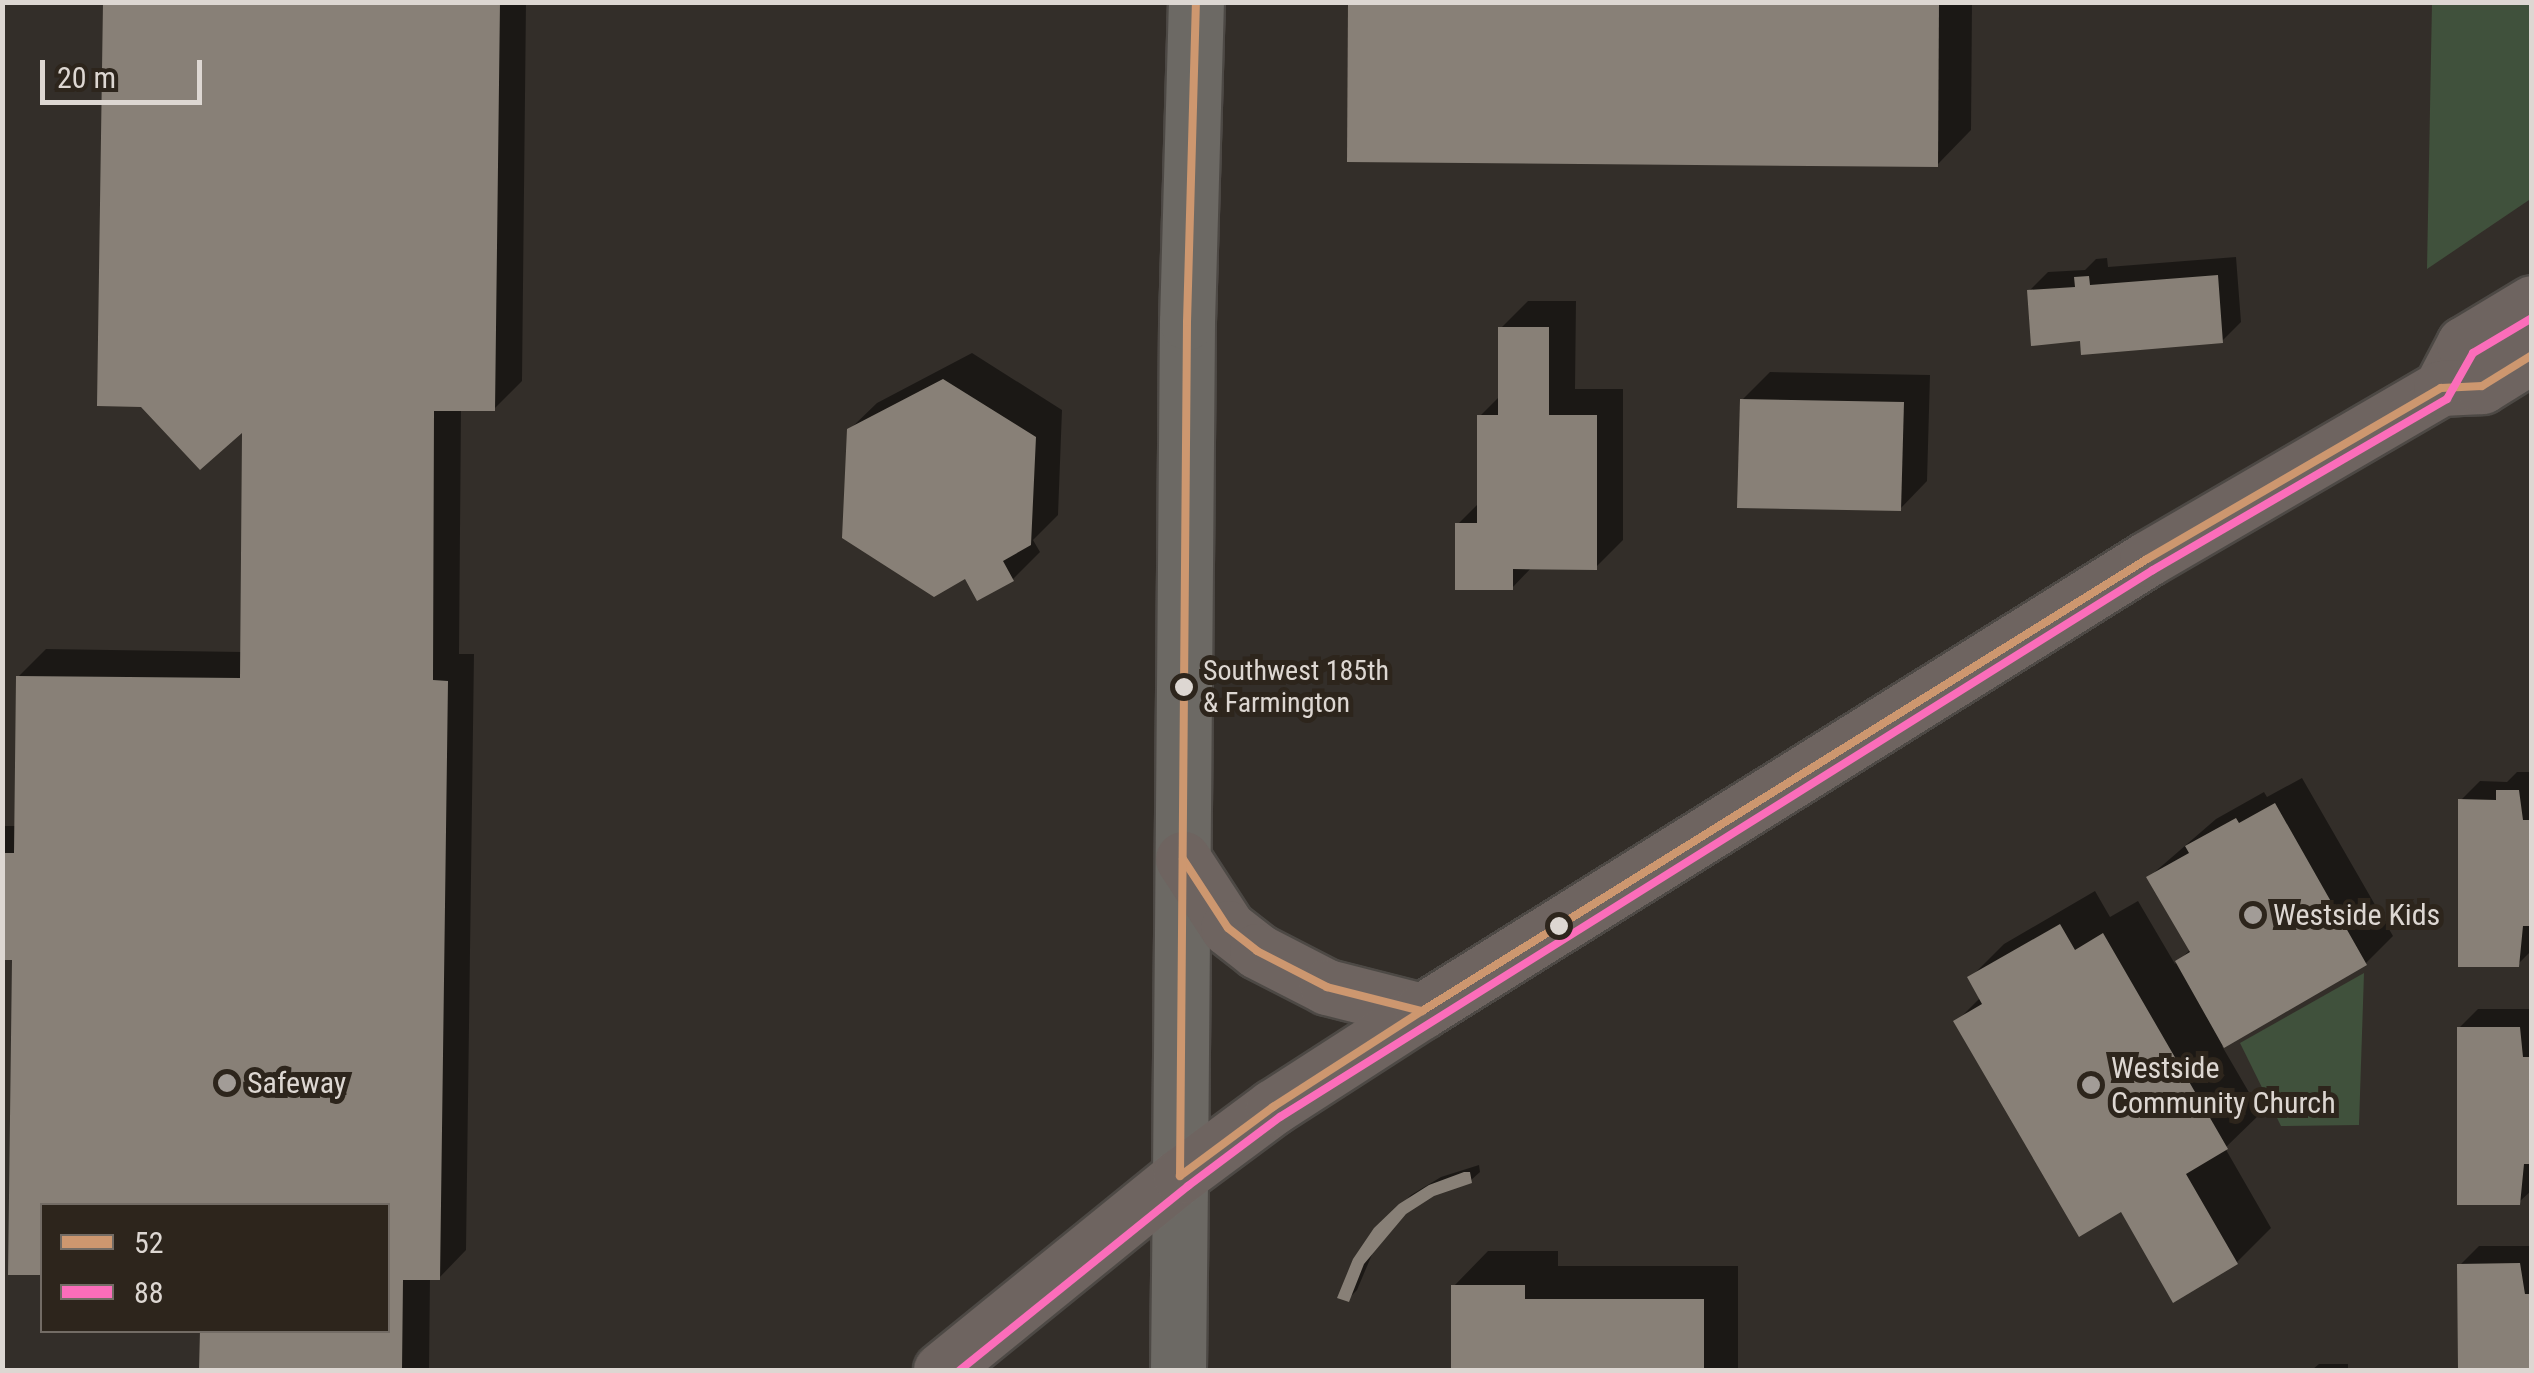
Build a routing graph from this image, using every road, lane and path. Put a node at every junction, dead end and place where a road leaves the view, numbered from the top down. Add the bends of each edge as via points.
1 (1196, 2) edge
2 (2532, 303) edge
3 (2532, 355) edge
4 (2441, 388) junction
5 (1183, 859) junction
6 (1422, 1011) junction
7 (1180, 1176) junction
8 (941, 1370) edge
9 (1178, 1370) edge

1 - 5 main road
2 - 4 main road via 2464,344
3 - 4 main road via 2482,386
4 - 6 main road via 2148,559
5 - 6 main road via 1228,928 1257,952 1327,988
5 - 7 main road
6 - 7 main road
7 - 8 main road
7 - 9 main road

